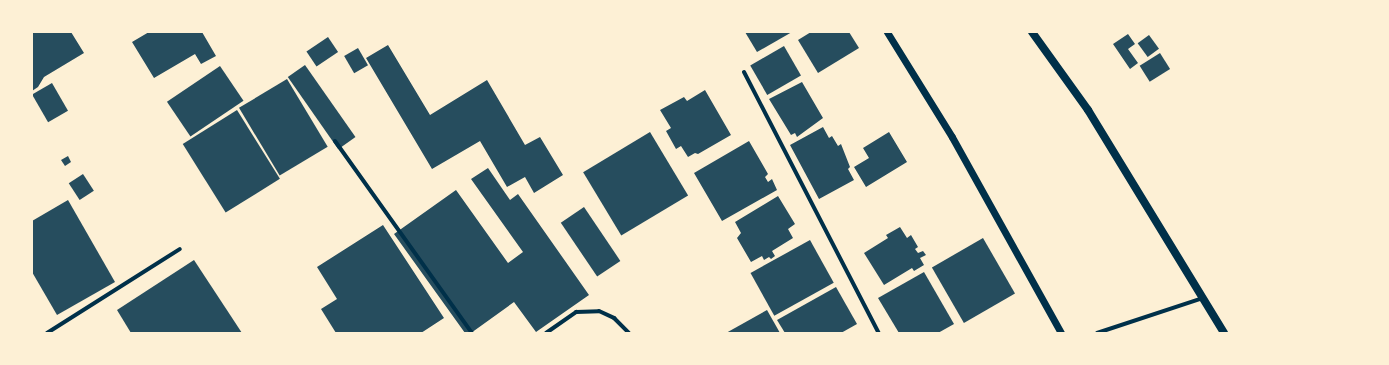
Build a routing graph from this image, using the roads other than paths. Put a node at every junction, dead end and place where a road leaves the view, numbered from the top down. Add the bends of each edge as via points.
1 (887, 32) edge
2 (1032, 32) edge
3 (744, 72) dead end
4 (335, 141) dead end
5 (180, 249) dead end
6 (1203, 298) junction
7 (47, 333) edge
8 (472, 333) edge
9 (546, 333) edge
10 (629, 333) edge
11 (879, 333) edge
12 (1061, 333) edge
13 (1097, 333) edge
14 (1224, 333) edge

1 - 12 street via 952,137
2 - 6 main road via 1088,110
3 - 11 street
4 - 8 street
5 - 7 street
6 - 13 street
6 - 14 main road
9 - 10 street via 576,312 599,311 614,318

